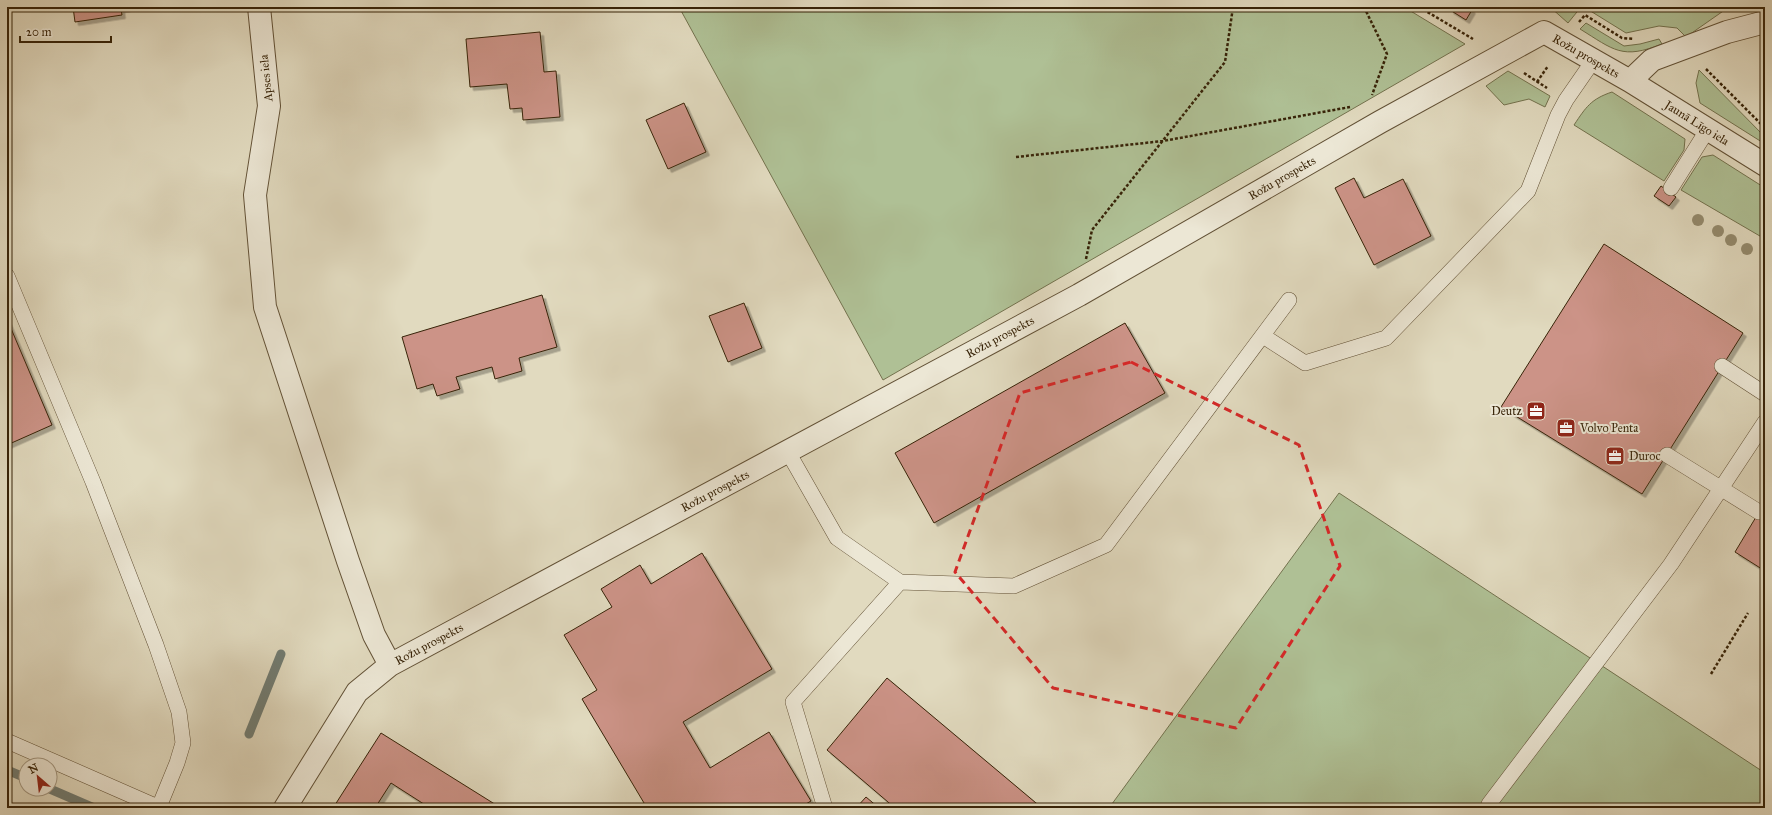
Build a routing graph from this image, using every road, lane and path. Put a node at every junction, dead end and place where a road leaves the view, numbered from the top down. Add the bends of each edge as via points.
1 (259, 7) edge
2 (1234, 7) edge
3 (1364, 7) edge
4 (1419, 7) edge
5 (1765, 22) edge
6 (1575, 27) dead end
7 (1639, 38) dead end
8 (1477, 42) dead end
9 (1593, 61) junction
10 (1550, 64) dead end
11 (1702, 65) dead end
12 (1630, 81) junction
13 (1537, 82) dead end
14 (1368, 103) junction
15 (1380, 122) junction
16 (1765, 128) edge
17 (1708, 129) junction
18 (1162, 141) junction
19 (1016, 157) dead end
20 (1765, 165) edge
21 (1671, 188) dead end
22 (7, 276) edge
23 (1079, 294) junction
24 (1289, 300) dead end
25 (1263, 336) junction
26 (1722, 366) dead end
27 (1765, 394) edge
28 (1765, 422) edge
29 (788, 452) junction
30 (1667, 455) dead end
31 (1721, 488) junction
32 (1759, 512) dead end
33 (900, 582) junction
34 (1748, 613) dead end
35 (390, 665) junction
36 (1711, 674) dead end
37 (7, 741) edge
38 (1489, 804) dead end
39 (159, 808) edge
40 (285, 808) edge
41 (825, 808) edge

1 - 35 street, Apses iela via 270,106 255,196 265,307 348,561 374,635
2 - 18 path via 1225,62
3 - 14 path via 1387,54
4 - 8 path
5 - 12 street, Rožu prospekts via 1727,32 1652,60
6 - 7 path via 1585,15 1622,38
9 - 12 street, Rožu prospekts
9 - 15 street, Rožu prospekts via 1544,32
9 - 25 lane via 1560,110 1528,191 1386,338 1305,363
10 - 13 path
11 - 16 path
12 - 17 street, Jaunā Līgo iela
14 - 15 path
14 - 18 path
15 - 23 street, Rožu prospekts
17 - 20 street, Jaunā Līgo iela
17 - 21 lane
18 - 19 path
18 - 23 path via 1092,230
22 - 39 lane via 93,482 179,712 183,743
23 - 29 street, Rožu prospekts
24 - 25 lane
25 - 33 lane via 1106,545 1014,586
26 - 27 lane
28 - 31 lane
29 - 33 lane via 837,538
29 - 35 street, Rožu prospekts
30 - 31 lane
31 - 32 lane
31 - 38 lane via 1671,564
33 - 41 lane via 793,702
34 - 36 path
35 - 40 street, Rožu prospekts via 357,692
37 - 39 lane

